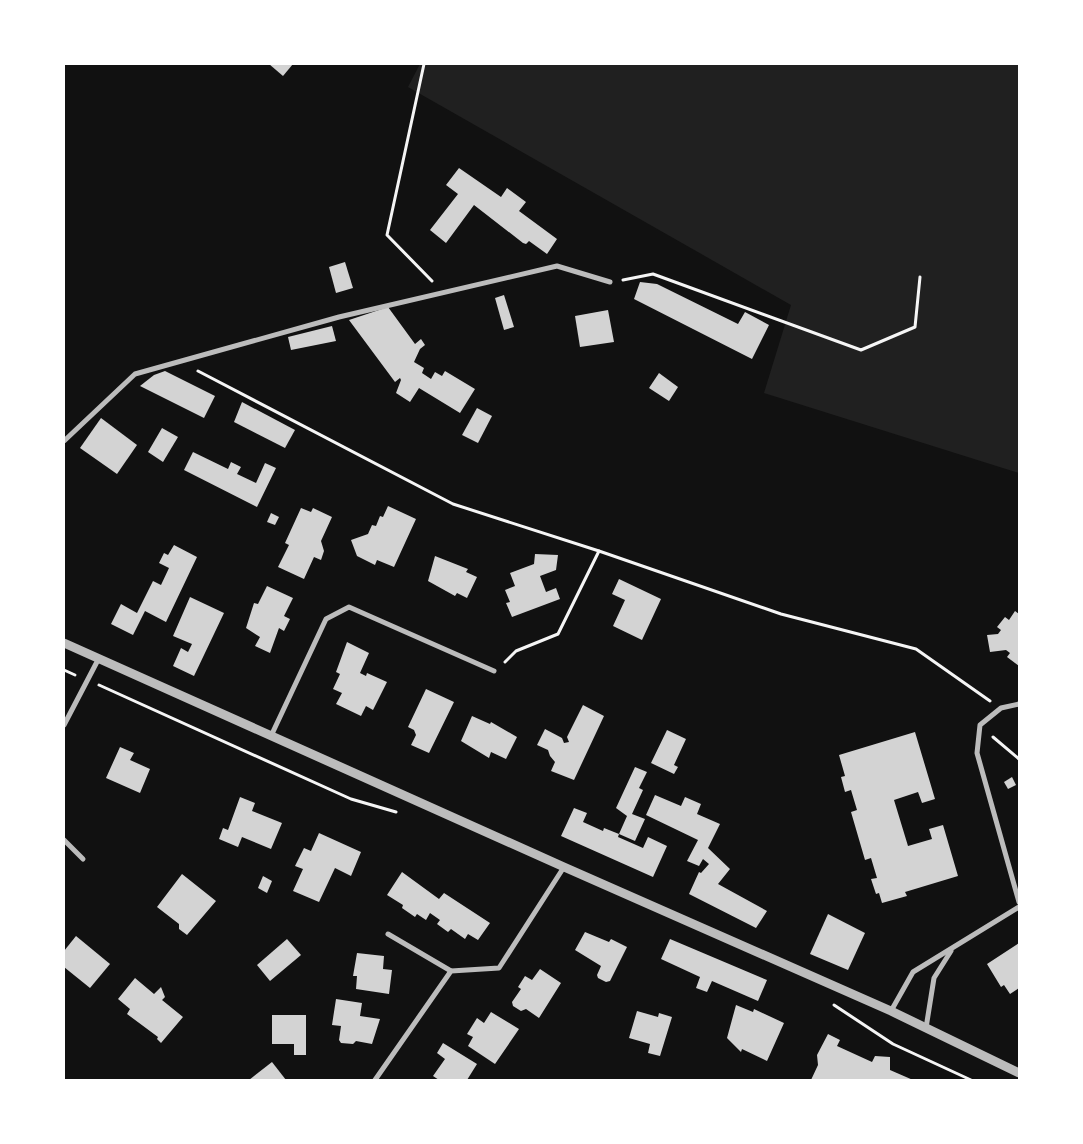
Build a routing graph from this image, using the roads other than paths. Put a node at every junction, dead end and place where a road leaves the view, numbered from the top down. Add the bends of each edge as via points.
1 (610, 282) road end
2 (64, 441) edge
3 (64, 643) edge
4 (99, 658) junction
5 (494, 671) road end
6 (1019, 704) edge
7 (64, 725) edge
8 (271, 737) junction
9 (64, 840) edge
10 (83, 859) dead end
11 (564, 867) junction
12 (1019, 902) edge
13 (1019, 907) edge
14 (388, 934) dead end
15 (951, 950) junction
16 (451, 971) junction
17 (891, 1011) junction
18 (926, 1028) junction
19 (1019, 1073) edge
20 (375, 1080) edge

1 - 2 street via 557,266 340,317 179,361 135,374
3 - 4 street
4 - 7 street
4 - 8 street
5 - 8 street via 349,607 326,619
6 - 12 street via 1001,708 980,725 977,753
8 - 11 street
9 - 10 street
11 - 16 street via 499,968
11 - 17 street
13 - 15 street
14 - 16 street
15 - 17 street via 913,972
15 - 18 street via 934,978
16 - 20 street
17 - 18 street
18 - 19 street

